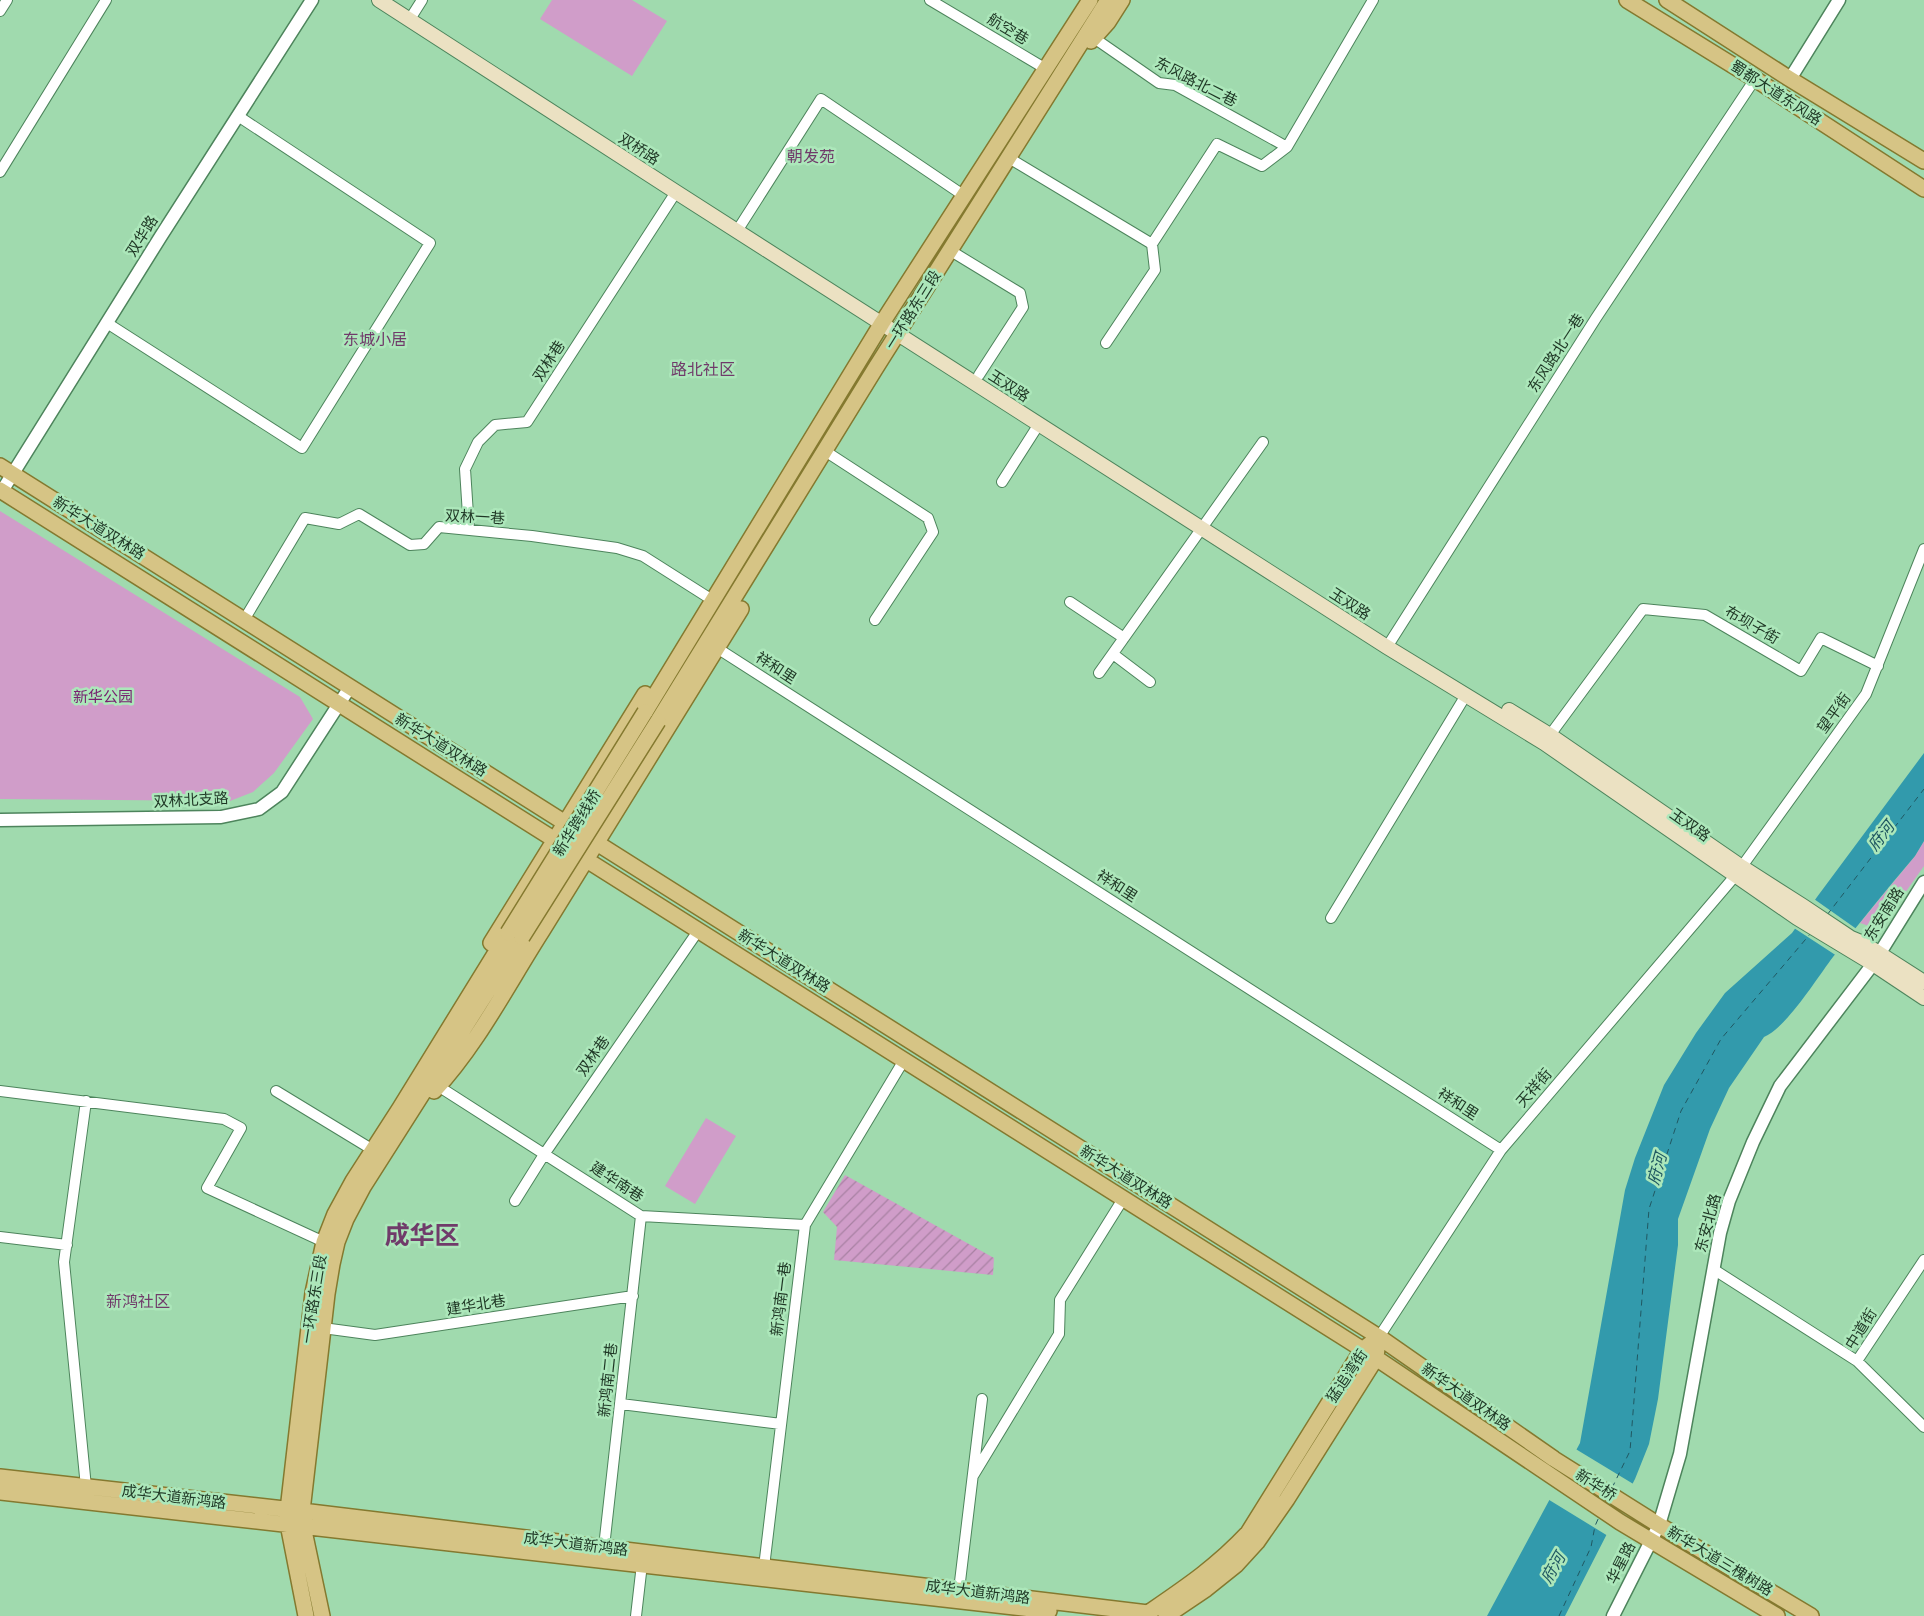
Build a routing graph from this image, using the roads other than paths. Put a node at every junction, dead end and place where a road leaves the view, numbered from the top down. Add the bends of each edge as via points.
1 (7, 0) edge
2 (106, 0) edge
3 (312, 0) edge
4 (379, 0) edge
5 (395, 0) edge
6 (930, 0) edge
7 (1080, 0) edge
8 (1090, 0) edge
9 (1108, 0) edge
10 (1122, 0) edge
11 (1374, 0) edge
12 (1628, 0) edge
13 (1667, 0) edge
14 (1839, 0) edge
15 (416, 10) edge
16 (0, 11) edge
17 (1094, 38) junction
18 (1055, 55) junction
19 (1071, 62) junction
20 (1046, 69) junction
21 (1755, 79) junction
22 (1790, 79) junction
23 (238, 116) junction
24 (1287, 147) junction
25 (1009, 158) junction
26 (1924, 161) edge
27 (0, 172) edge
28 (1924, 189) edge
29 (676, 192) junction
30 (963, 194) junction
31 (739, 227) junction
32 (1152, 244) junction
33 (950, 251) junction
34 (884, 320) junction
35 (107, 323) junction
36 (900, 330) junction
37 (1106, 343) dead end
38 (979, 375) junction
39 (1039, 424) junction
40 (1263, 442) dead end
41 (825, 451) junction
42 (0, 466) edge
43 (13, 474) junction
44 (1002, 482) dead end
45 (1, 490) edge
46 (1205, 525) junction
47 (469, 530) junction
48 (1924, 548) edge
49 (744, 552) junction
50 (758, 561) junction
51 (706, 596) junction
52 (1070, 602) dead end
53 (244, 620) junction
54 (875, 620) dead end
55 (1124, 638) junction
56 (1389, 643) junction
57 (716, 648) junction
58 (1113, 654) junction
59 (1878, 666) junction
60 (1098, 673) dead end
61 (1150, 682) dead end
62 (350, 687) junction
63 (1466, 695) junction
64 (339, 704) junction
65 (1550, 735) junction
66 (0, 820) edge
67 (565, 823) junction
68 (555, 840) junction
69 (598, 843) junction
70 (586, 860) junction
71 (1738, 872) junction
72 (1924, 882) edge
73 (1331, 918) dead end
74 (698, 931) junction
75 (515, 935) junction
76 (1876, 959) junction
77 (1924, 982) edge
78 (1924, 998) edge
79 (904, 1060) junction
80 (438, 1086) junction
81 (0, 1091) edge
82 (276, 1091) dead end
83 (86, 1101) junction
84 (405, 1112) junction
85 (373, 1150) junction
86 (1502, 1150) junction
87 (545, 1153) junction
88 (1123, 1199) junction
89 (515, 1200) dead end
90 (642, 1216) junction
91 (805, 1225) junction
92 (0, 1237) edge
93 (324, 1242) junction
94 (67, 1245) junction
95 (1924, 1260) edge
96 (1713, 1269) junction
97 (632, 1296) junction
98 (323, 1328) junction
99 (1379, 1337) junction
100 (1362, 1350) junction
101 (1376, 1358) junction
102 (1857, 1362) junction
103 (982, 1398) dead end
104 (620, 1404) junction
105 (781, 1424) junction
106 (1924, 1427) edge
107 (1562, 1464) joint
108 (973, 1476) junction
109 (0, 1477) edge
110 (1556, 1479) joint
111 (86, 1487) junction
112 (0, 1492) edge
113 (1629, 1506) joint
114 (295, 1518) junction
115 (1620, 1522) joint
116 (1659, 1525) junction
117 (1651, 1541) junction
118 (604, 1547) junction
119 (642, 1564) junction
120 (764, 1566) junction
121 (959, 1590) junction
122 (1004, 1606) junction
123 (1147, 1615) edge
124 (306, 1616) edge
125 (322, 1616) edge
126 (636, 1616) edge
127 (1023, 1616) edge
128 (1090, 1616) edge
129 (1166, 1616) edge
130 (1613, 1616) edge
131 (1777, 1616) edge
132 (1811, 1616) edge

1 - 16 street
2 - 27 street
3 - 23 street, 双华路
4 - 15 main road, 双桥路
5 - 15 main road, 双桥路
6 - 20 street, 航空巷
7 - 18 main road
8 - 18 main road
9 - 19 main road
10 - 17 main road
11 - 24 street
12 - 21 main road, 蜀都大道东风路
13 - 22 main road, 蜀都大道东风路
14 - 22 street
15 - 29 main road, 双桥路
15 - 31 main road, 双桥路
17 - 19 main road
17 - 24 street, 东风路北二巷 via 1159,83 1175,85
18 - 20 main road, 一环路东三段
19 - 25 main road, 一环路东三段
20 - 30 main road, 一环路东三段
21 - 28 main road, 蜀都大道东风路
21 - 56 street, 东风路北一巷 via 1596,318
22 - 26 main road, 蜀都大道东风路
23 - 35 street, 双华路
23 - 35 street via 430,243 302,448
24 - 32 street via 1262,166 1217,144
25 - 32 street
25 - 33 main road, 一环路东三段
29 - 31 main road, 双桥路
29 - 47 street, 双林巷 via 527,422 495,425 478,442 465,469
30 - 31 street via 821,100
30 - 34 main road, 一环路东三段
31 - 34 main road, 双桥路
32 - 37 street via 1155,270
33 - 36 main road, 一环路东三段
33 - 38 street via 1020,294 1023,307
34 - 36 main road, 玉双路
34 - 49 main road, 一环路东三段
35 - 43 street, 双华路
36 - 38 main road, 玉双路
36 - 39 main road, 玉双路
36 - 41 main road, 一环路东三段
38 - 46 main road, 玉双路
39 - 44 street
39 - 46 main road, 玉双路
40 - 46 street
41 - 50 main road, 一环路东三段
41 - 54 street via 928,518 933,532
42 - 43 main road, 新华大道双林路
43 - 45 street, 双华路
43 - 53 main road, 新华大道双林路
45 - 64 main road, 新华大道双林路
46 - 55 street
46 - 56 main road, 玉双路
47 - 51 street, 双林一巷 via 617,548 643,556
47 - 53 street, 双林一巷 via 439,527 424,544 410,545 359,514 339,524 305,518
48 - 59 street, 望平街
49 - 51 main road
49 - 75 main road, 新华跨线桥, bridge via 645,712
50 - 57 main road via 751,592
50 - 75 main road, 新华跨线桥, bridge via 658,721
51 - 67 main road
52 - 55 street
53 - 62 main road, 新华大道双林路
55 - 58 street
56 - 63 main road, 玉双路
56 - 65 main road, 玉双路
57 - 69 main road
57 - 86 street, 祥和里
58 - 60 street
58 - 61 street
59 - 65 street, 布坝子街 via 1821,638 1801,671 1705,615 1643,609
59 - 71 street, 望平街 via 1866,694
62 - 64 street, 双林北支路
62 - 67 main road, 新华大道双林路
63 - 71 main road, 玉双路
63 - 73 street
64 - 66 street, 双林北支路 via 282,792 259,809 221,817
64 - 68 main road, 新华大道双林路
65 - 71 main road, 玉双路
67 - 68 main road
67 - 69 main road, 新华大道双林路
68 - 70 main road, 新华大道双林路
68 - 84 main road via 431,1041
69 - 70 main road
69 - 99 main road, 新华大道双林路
70 - 74 main road, 新华大道双林路
70 - 80 main road via 454,1069
71 - 76 main road, 玉双路
71 - 86 street, 天祥街
72 - 76 street, 东安南路
74 - 79 main road, 新华大道双林路
74 - 87 street, 双林巷
75 - 84 main road
76 - 77 main road
76 - 78 main road
76 - 96 street, 东安北路 via 1780,1086 1729,1201
79 - 88 main road, 新华大道双林路
79 - 91 street, 新鸿南一巷
80 - 84 main road
80 - 87 street, 建华南巷
81 - 83 street
82 - 85 street
83 - 93 street via 224,1119 241,1128 207,1188
83 - 94 street
84 - 85 main road, 一环路东三段
84 - 98 main road, 一环路东三段 via 346,1219 337,1242
85 - 93 main road, 一环路东三段 via 342,1199
86 - 99 street, 天祥街
87 - 89 street, 双林巷
87 - 90 street, 建华南巷
88 - 100 main road, 新华大道双林路
88 - 108 street via 1060,1300 1058,1334
90 - 91 street, 建华南巷
90 - 97 street, 新鸿南二巷
91 - 105 street, 新鸿南一巷
92 - 94 street
93 - 114 main road, 一环路东三段 via 314,1292
94 - 111 street via 64,1262
95 - 102 street, 中道街
96 - 102 street
96 - 116 street, 东安北路 via 1680,1454
97 - 98 street, 建华北巷 via 376,1335
97 - 104 street, 新鸿南二巷
98 - 114 main road, 一环路东三段
99 - 100 main road, 猛追湾街
99 - 101 main road, 猛追湾街
99 - 107 main road, 新华大道双林路
100 - 101 main road, 新华大道双林路
100 - 123 main road, 猛追湾街 via 1248,1533 1204,1575
101 - 110 main road, 新华大道双林路
101 - 129 main road, 猛追湾街 via 1257,1542 1236,1565
102 - 106 street, 中道街
103 - 108 street
104 - 105 street
104 - 118 street, 新鸿南二巷
105 - 120 street, 新鸿南一巷
107 - 113 main road, 新华桥
108 - 121 street
109 - 111 main road, 成华大道新鸿路
110 - 115 main road, 新华桥
111 - 114 main road, 成华大道新鸿路
112 - 114 main road, 成华大道新鸿路
113 - 116 main road, 新华大道三槐树路
114 - 118 main road, 成华大道新鸿路
114 - 119 main road, 成华大道新鸿路
114 - 124 main road
114 - 125 main road
115 - 117 main road, 新华大道三槐树路
116 - 117 street, 华星路
116 - 132 main road, 新华大道三槐树路
117 - 130 street, 华星路
117 - 131 main road, 新华大道三槐树路
118 - 120 main road, 成华大道新鸿路
119 - 122 main road, 成华大道新鸿路
119 - 126 street
120 - 121 main road, 成华大道新鸿路
121 - 123 main road, 成华大道新鸿路
122 - 127 main road
122 - 128 main road, 成华大道新鸿路

